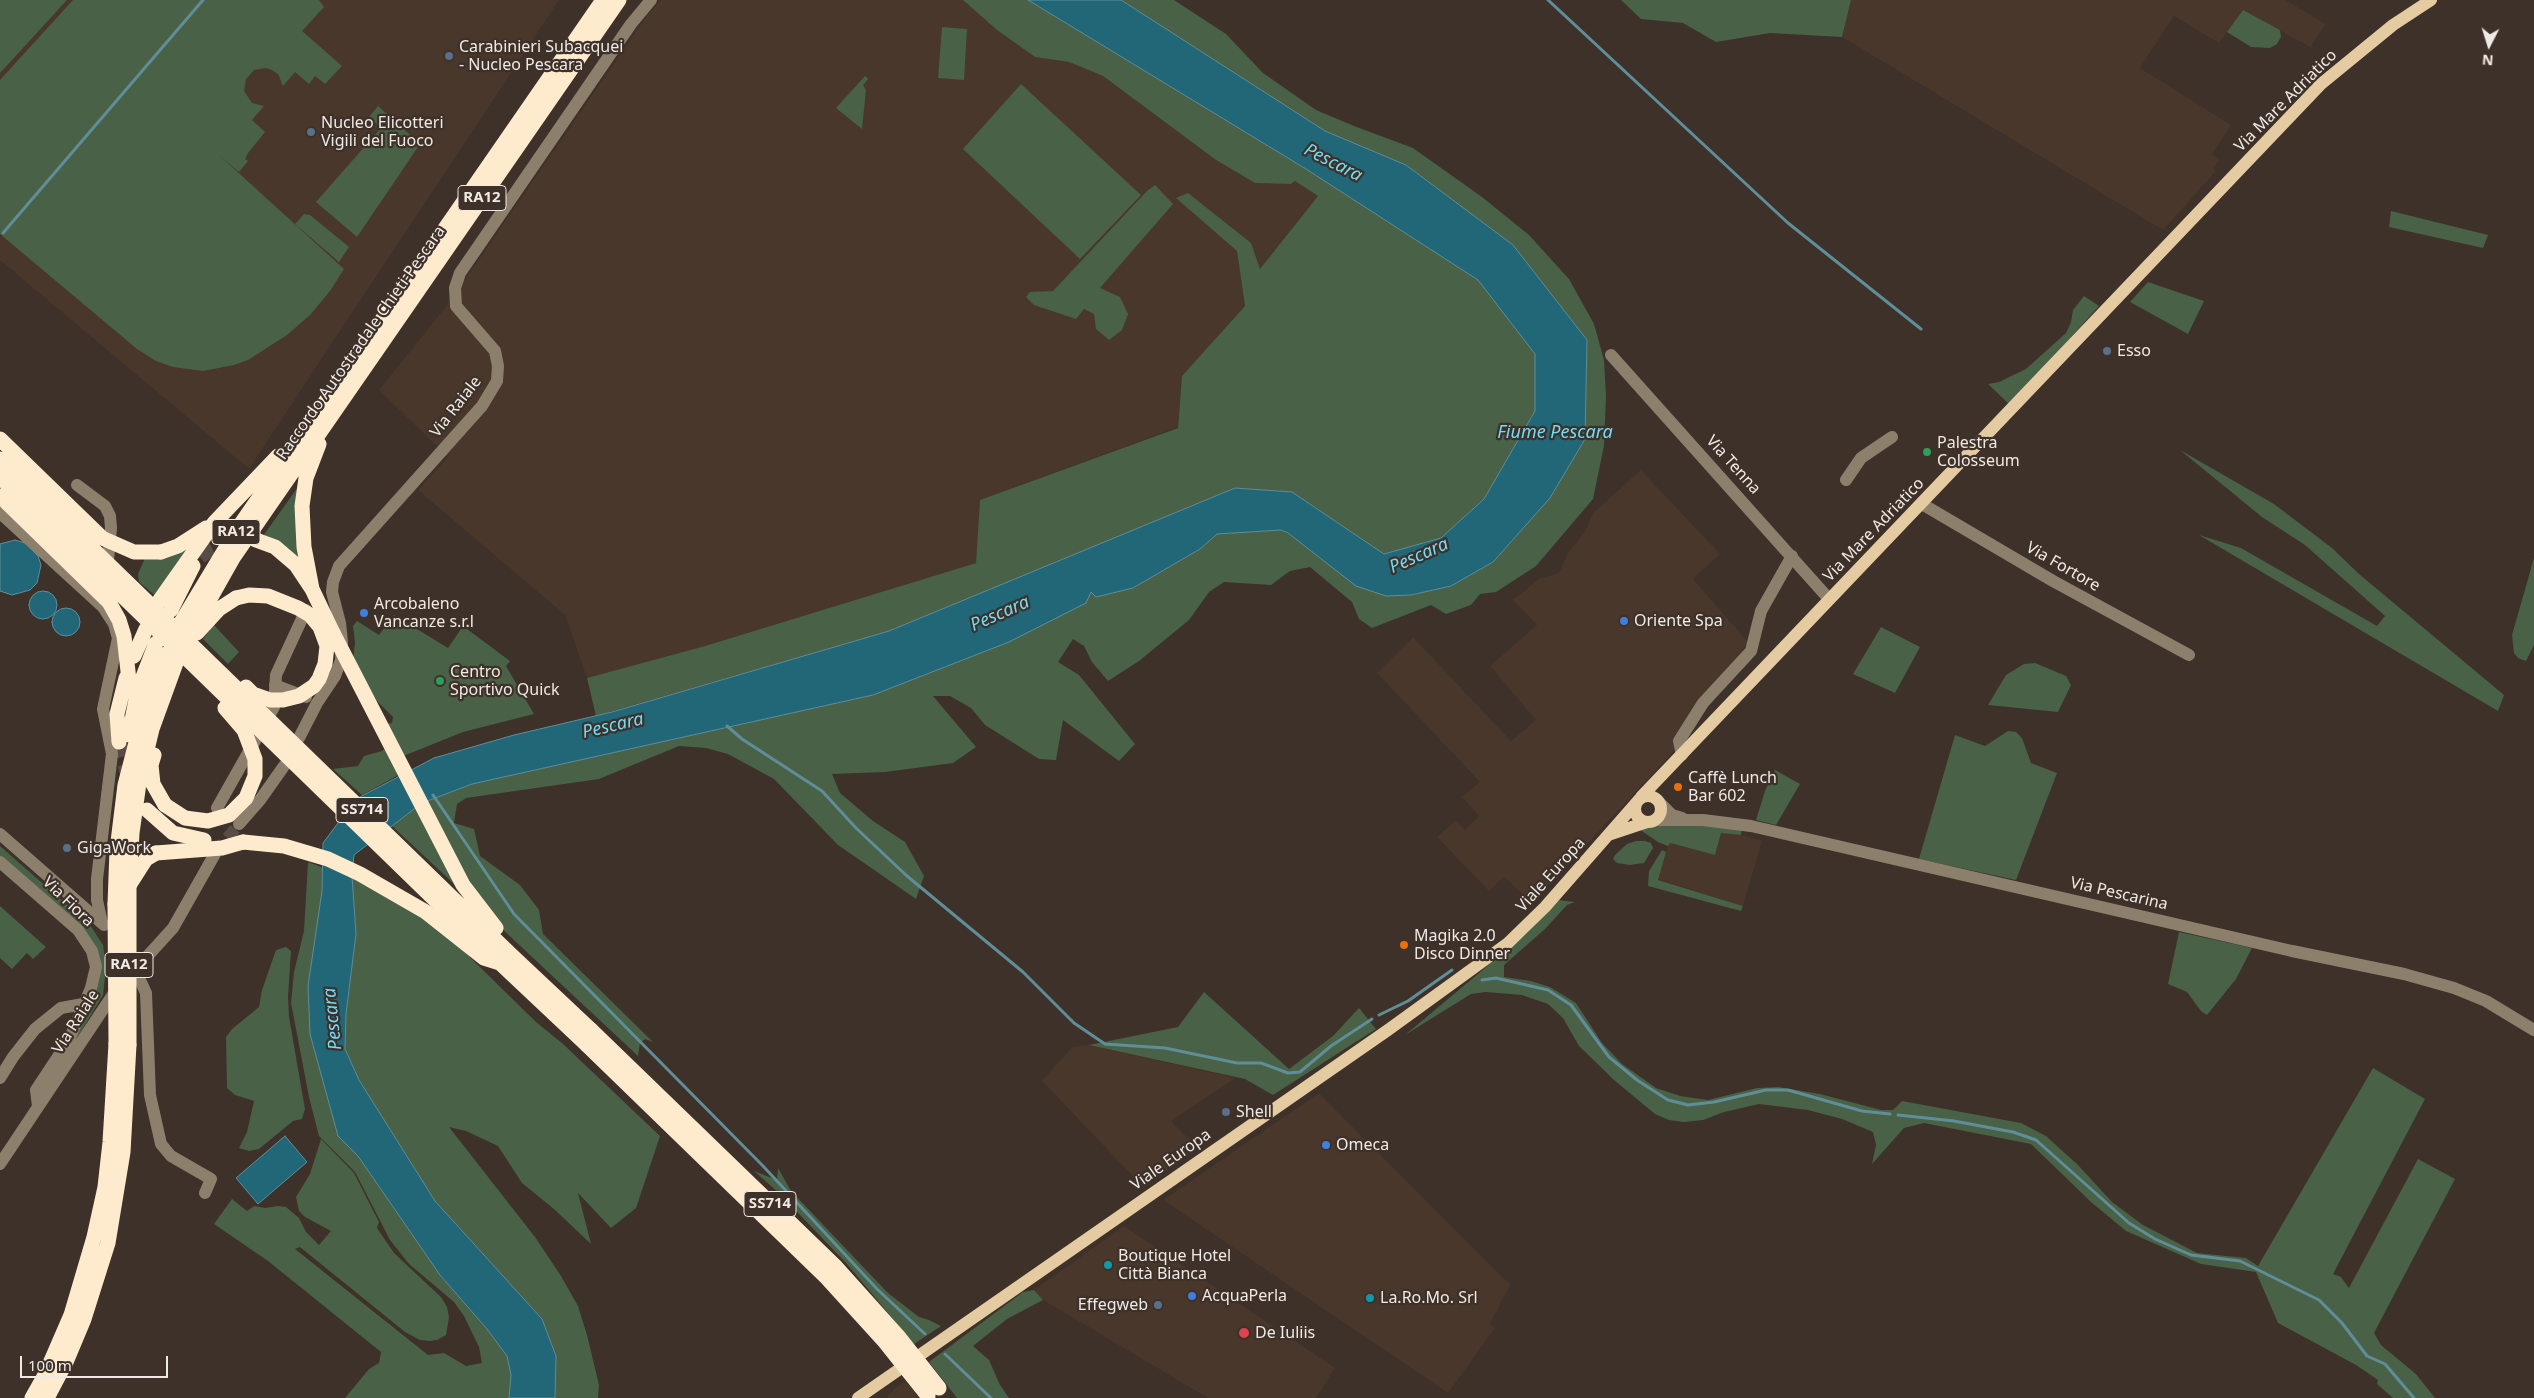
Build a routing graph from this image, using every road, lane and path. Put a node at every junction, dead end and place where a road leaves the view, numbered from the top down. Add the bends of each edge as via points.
1 (596, 0) edge
2 (603, 0) edge
3 (619, 0) edge
4 (651, 0) edge
5 (2431, 0) edge
6 (591, 17) junction
7 (2210, 194) junction
8 (2170, 245) junction
9 (1611, 355) dead end
10 (320, 432) junction
11 (1892, 437) dead end
12 (0, 439) edge
13 (297, 442) junction
14 (0, 459) edge
15 (0, 477) edge
16 (1846, 480) dead end
17 (77, 485) dead end
18 (0, 496) edge
19 (1922, 504) junction
20 (0, 513) edge
21 (214, 523) junction
22 (256, 540) dead end
23 (1792, 556) junction
24 (200, 558) tunnel mouth
25 (312, 589) junction
26 (1829, 599) junction
27 (103, 607) junction
28 (306, 610) dead end
29 (146, 629) dead end
30 (184, 630) junction
31 (166, 653) junction
32 (2189, 655) dead end
33 (134, 656) dead end
34 (218, 669) junction
35 (128, 683) junction
36 (275, 684) junction
37 (217, 686) junction
38 (317, 703) junction
39 (133, 707) junction
40 (152, 729) junction
41 (299, 738) dead end
42 (119, 742) tunnel mouth
43 (1682, 755) junction
44 (284, 766) dead end
45 (1664, 774) junction
46 (126, 785) junction
47 (1639, 800) junction
48 (1660, 802) junction
49 (217, 808) dead end
50 (147, 810) dead end
51 (1687, 820) junction
52 (1651, 821) junction
53 (239, 824) tunnel mouth
54 (0, 834) edge
55 (1605, 838) junction
56 (243, 842) junction
57 (216, 852) tunnel mouth
58 (0, 862) edge
59 (129, 885) junction
60 (102, 923) junction
61 (503, 957) junction
62 (138, 966) junction
63 (83, 1004) junction
64 (2534, 1030) edge
65 (122, 1045) junction
66 (0, 1078) edge
67 (38, 1106) junction
68 (119, 1123) junction
69 (0, 1164) edge
70 (206, 1192) dead end
71 (936, 1395) edge
72 (866, 1396) edge
73 (32, 1398) edge
74 (47, 1398) edge

1 - 6 highway
2 - 6 highway, Raccordo Autostradale Chieti-Pescara / RA12
3 - 10 highway, Raccordo Autostradale Chieti-Pescara / RA12
4 - 38 street, Via Raiale via 631,24 460,273 455,288 456,306 495,351 497,381 482,406 339,566 332,592 340,623 341,660 335,676
5 - 7 main road, Via Mare Adriatico via 2393,25 2321,84 2237,173 2222,178
6 - 13 highway, Raccordo Autostradale Chieti-Pescara / RA12
7 - 8 main road, Via Mare Adriatico
7 - 8 main road, Via Mare Adriatico via 2178,224
8 - 19 main road, Via Mare Adriatico
9 - 23 street, Via Tenna
10 - 25 highway via 319,447 306,478 302,506 304,547
10 - 30 highway, Raccordo Autostradale Chieti-Pescara / RA12
11 - 16 street via 1861,458
12 - 21 highway, bridge via 102,538 134,552 161,552 178,546
13 - 21 highway via 279,455
13 - 30 highway, Raccordo Autostradale Chieti-Pescara / RA12 via 219,557
14 - 34 highway, SS714, bridge
15 - 37 highway, SS714, bridge
17 - 27 street via 105,506 110,516
18 - 35 highway, bridge via 109,602 124,636
19 - 26 main road, Via Mare Adriatico
19 - 32 street, Via Fortore via 2053,581
20 - 27 street
21 - 24 highway via 164,607
22 - 25 highway via 284,553
23 - 26 street, Via Tenna
23 - 43 street via 1761,611 1752,650 1703,703 1679,741
25 - 61 highway, bridge via 463,885 504,937
26 - 43 main road, Via Mare Adriatico
27 - 60 street via 118,638 102,709 112,754 97,879
28 - 36 street
29 - 33 highway
30 - 34 highway, bridge via 200,631 219,609 236,598 249,595 275,598 310,615 325,636 325,664 314,686 298,696 283,700 264,699 253,694 232,673
31 - 39 highway
31 - 40 highway, RA12
31 - 46 highway, RA12 via 142,719
34 - 61 highway, SS714, bridge
35 - 39 highway
35 - 42 highway via 117,714
36 - 38 street
36 - 49 street via 274,707
37 - 40 highway, bridge via 219,702 244,730 253,753 255,776 251,790 236,810 208,821 184,818 165,806 153,784 151,765 157,743
37 - 61 highway, SS714, bridge via 312,782
38 - 41 street, Via Raiale
39 - 46 highway via 121,769
40 - 59 highway, RA12 via 138,792
43 - 45 main road, Via Mare Adriatico
44 - 53 street
45 - 47 main road, Via Mare Adriatico
45 - 48 main road via 1659,784
46 - 65 highway, RA12, bridge via 118,841 115,904
47 - 48 main road via 1651,796
47 - 52 main road via 1635,810 1638,816
47 - 55 main road, Viale Europa
48 - 51 street, Via Pescarina via 1672,815
48 - 52 main road via 1661,812
50 - 56 highway via 173,833 204,840
51 - 52 street, Via Pescarina
51 - 64 street, Via Pescarina via 1752,826 2416,977 2486,1001
52 - 55 main road, Viale Europa
54 - 60 street
55 - 72 main road, Viale Europa via 1534,919 1508,943
56 - 59 highway, bridge via 222,848 156,853 146,859
56 - 61 highway via 267,842 298,849 360,874 426,912 484,958
57 - 62 street, Via Raiale via 173,928
58 - 63 street, Via Fiora via 78,930 92,951 96,967
59 - 65 highway, RA12, bridge
60 - 62 street
61 - 71 highway, SS714, bridge via 836,1267 898,1336
62 - 67 street, Via Raiale via 114,993
62 - 70 street via 146,993 150,1095 161,1144 171,1156 211,1179
63 - 66 street via 61,1008 35,1029
63 - 67 street, Via Fiora via 69,1040 36,1090
65 - 68 highway
67 - 69 street, Via Raiale
68 - 73 highway via 84,1277 72,1315
68 - 74 highway via 111,1225 98,1281 66,1362

